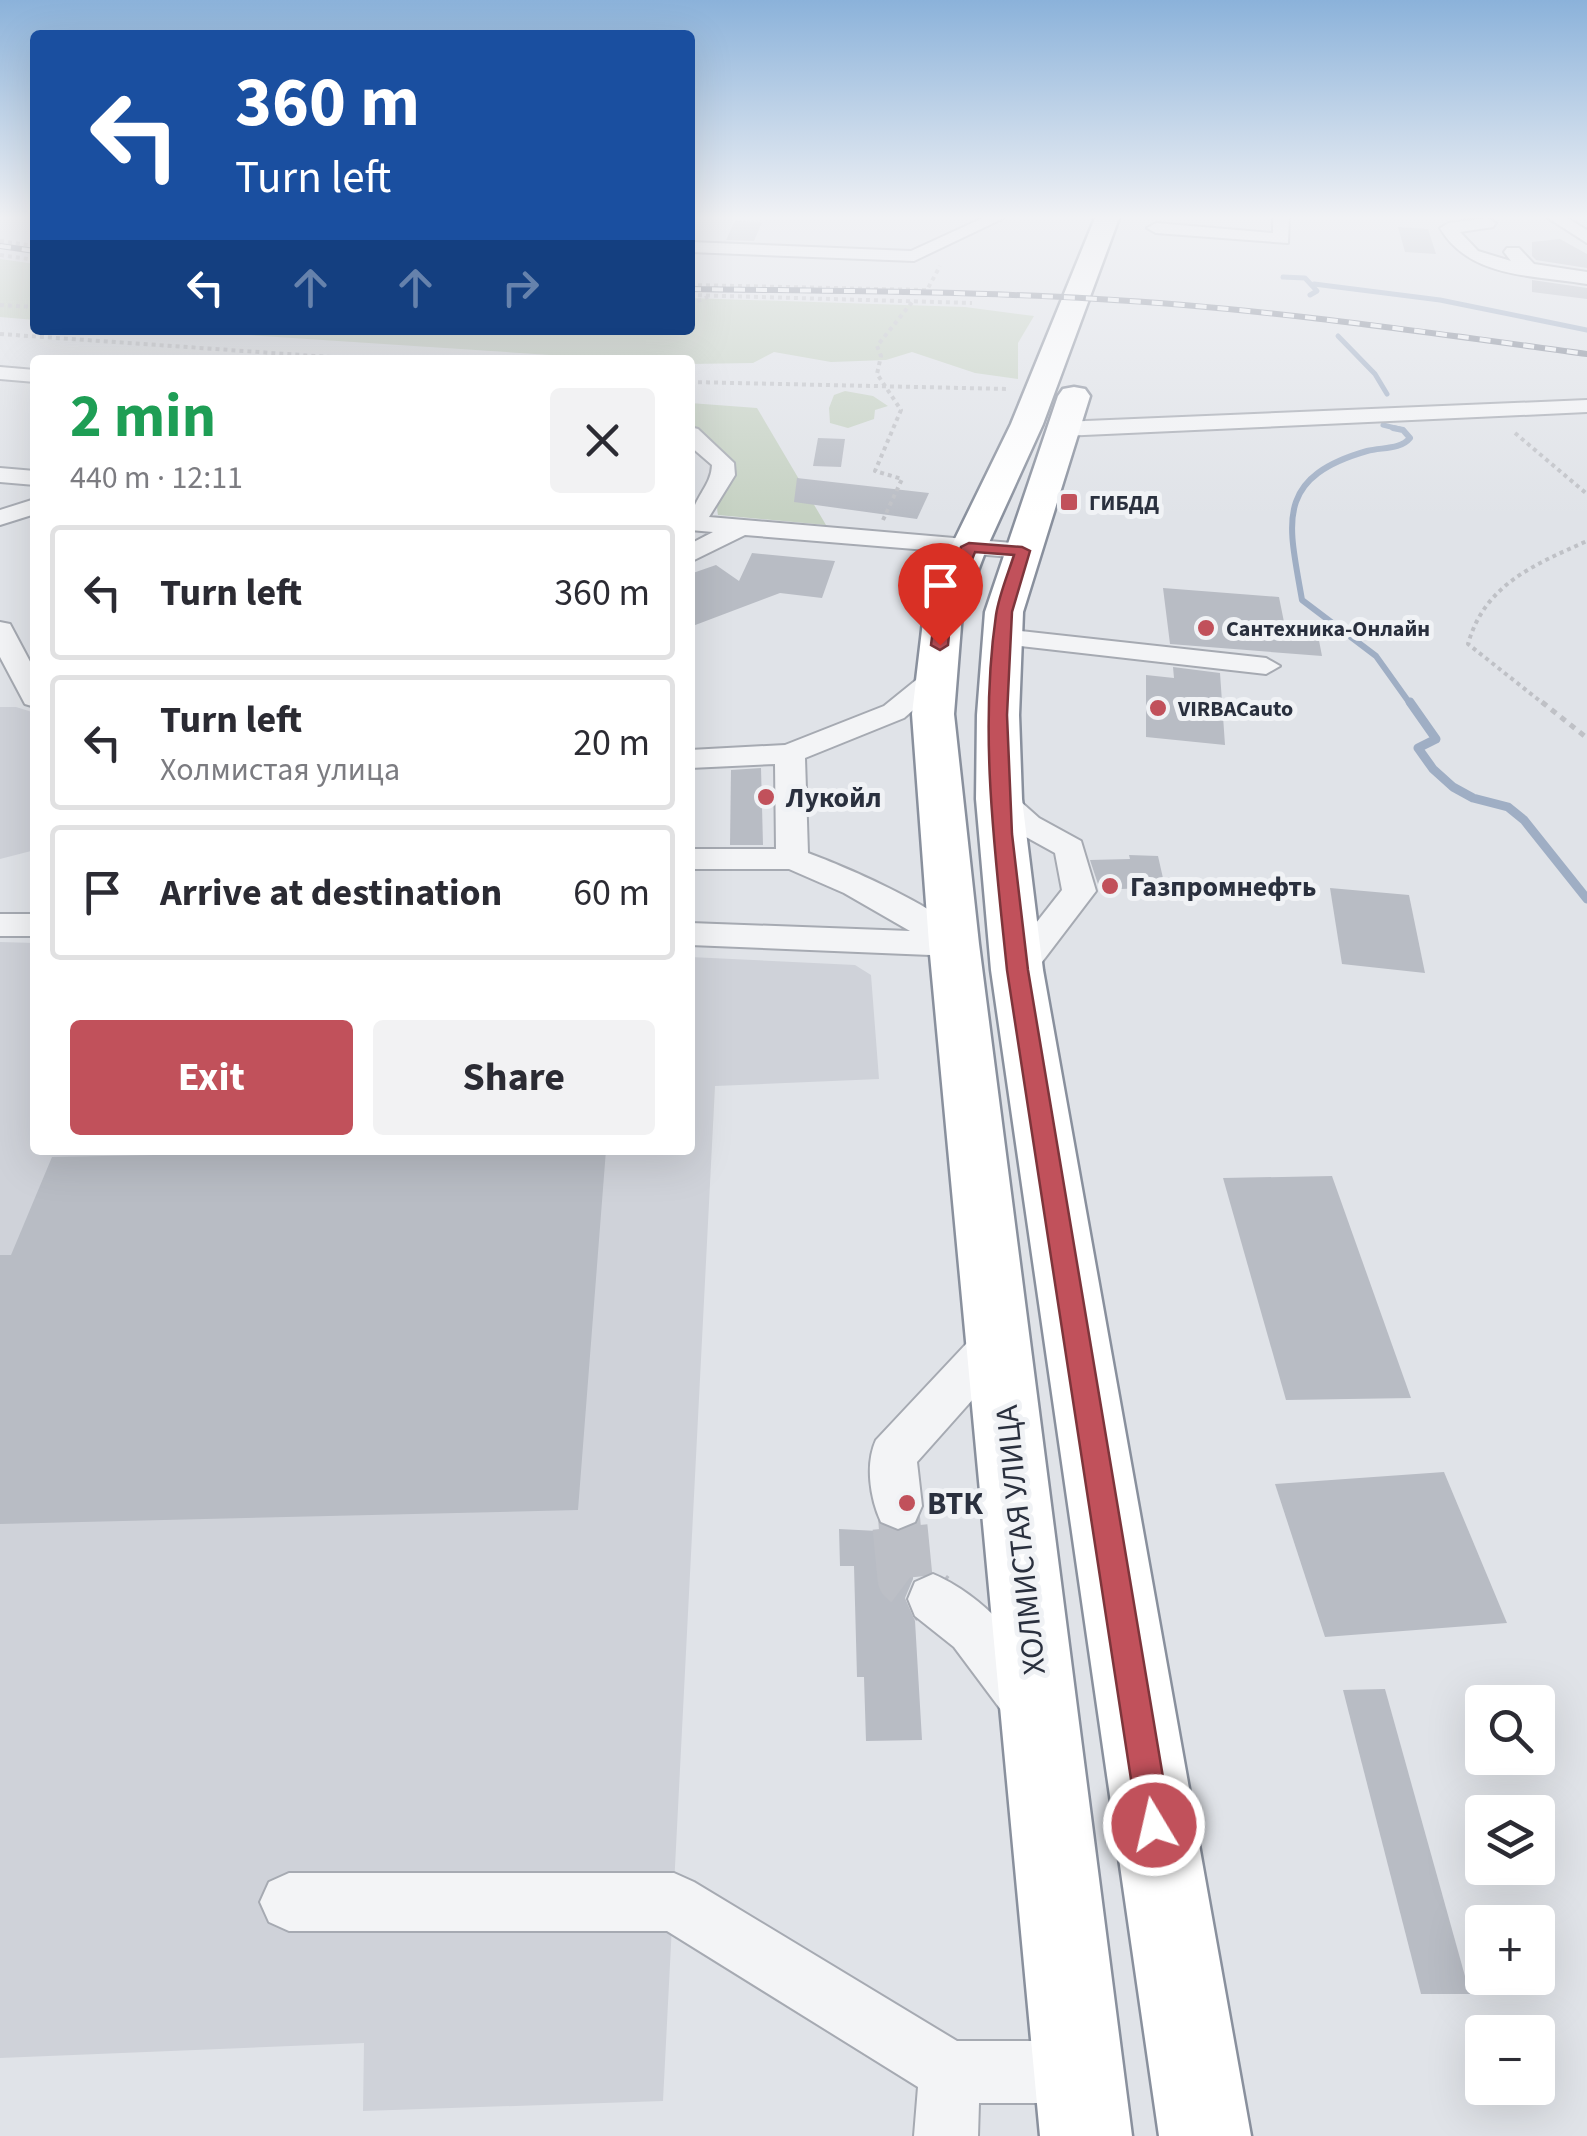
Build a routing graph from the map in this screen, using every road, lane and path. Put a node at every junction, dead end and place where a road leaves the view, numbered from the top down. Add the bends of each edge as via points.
1 (900, 318) edge
2 (1084, 318) edge
3 (0, 334) edge
4 (330, 355) edge
5 (0, 373) edge
6 (30, 376) edge
7 (695, 382) edge
8 (884, 389) junction
9 (1587, 406) edge
10 (1052, 409) junction
11 (1480, 411) junction
12 (695, 438) edge
13 (0, 474) edge
14 (30, 477) edge
15 (1587, 494) edge
16 (30, 508) edge
17 (0, 518) edge
18 (706, 527) edge
19 (874, 539) junction
20 (1587, 541) edge
21 (996, 549) junction
22 (0, 630) edge
23 (1003, 637) junction
24 (1266, 666) dead end
25 (936, 678) junction
26 (30, 688) edge
27 (1587, 738) edge
28 (790, 754) junction
29 (695, 758) edge
30 (695, 858) edge
31 (792, 859) junction
32 (0, 924) edge
33 (30, 925) edge
34 (695, 934) edge
35 (954, 944) junction
36 (998, 1340) junction
37 (898, 1506) tunnel mouth
38 (934, 1599) tunnel mouth
39 (1040, 1718) junction
40 (289, 1902) dead end
41 (950, 2072) junction
42 (1079, 2072) junction
43 (946, 2136) edge
44 (1086, 2136) edge
45 (1204, 2136) edge

1 - 8 path via 877,346
2 - 10 highway, ХОЛМИСТАЯ УЛИЦА
3 - 4 path
5 - 6 street
7 - 8 path
8 - 10 path
8 - 19 path via 902,410 876,471 902,479
9 - 11 street
10 - 11 street
10 - 21 highway, ХОЛМИСТАЯ УЛИЦА
11 - 15 path via 1528,441
12 - 18 street via 723,463
13 - 14 street
16 - 17 street
18 - 19 street
19 - 21 street
20 - 27 path via 1499,584 1472,618 1468,644
21 - 23 highway, ХОЛМИСТАЯ УЛИЦА
21 - 25 highway, ХОЛМИСТАЯ УЛИЦА via 943,613
22 - 26 street
23 - 24 street
23 - 45 highway, ХОЛМИСТАЯ УЛИЦА via 999,799 1017,970
25 - 28 street via 894,712
25 - 35 highway, ХОЛМИСТАЯ УЛИЦА via 933,714
28 - 29 street
28 - 31 street
30 - 31 street
31 - 35 street via 836,874
32 - 33 street
34 - 35 street
35 - 36 highway, ХОЛМИСТАЯ УЛИЦА
36 - 37 street via 894,1454
36 - 39 highway, ХОЛМИСТАЯ УЛИЦА
38 - 39 street via 972,1629
39 - 42 highway, ХОЛМИСТАЯ УЛИЦА
40 - 41 street via 674,1902
41 - 42 street
41 - 43 street
42 - 44 highway, ХОЛМИСТАЯ УЛИЦА

